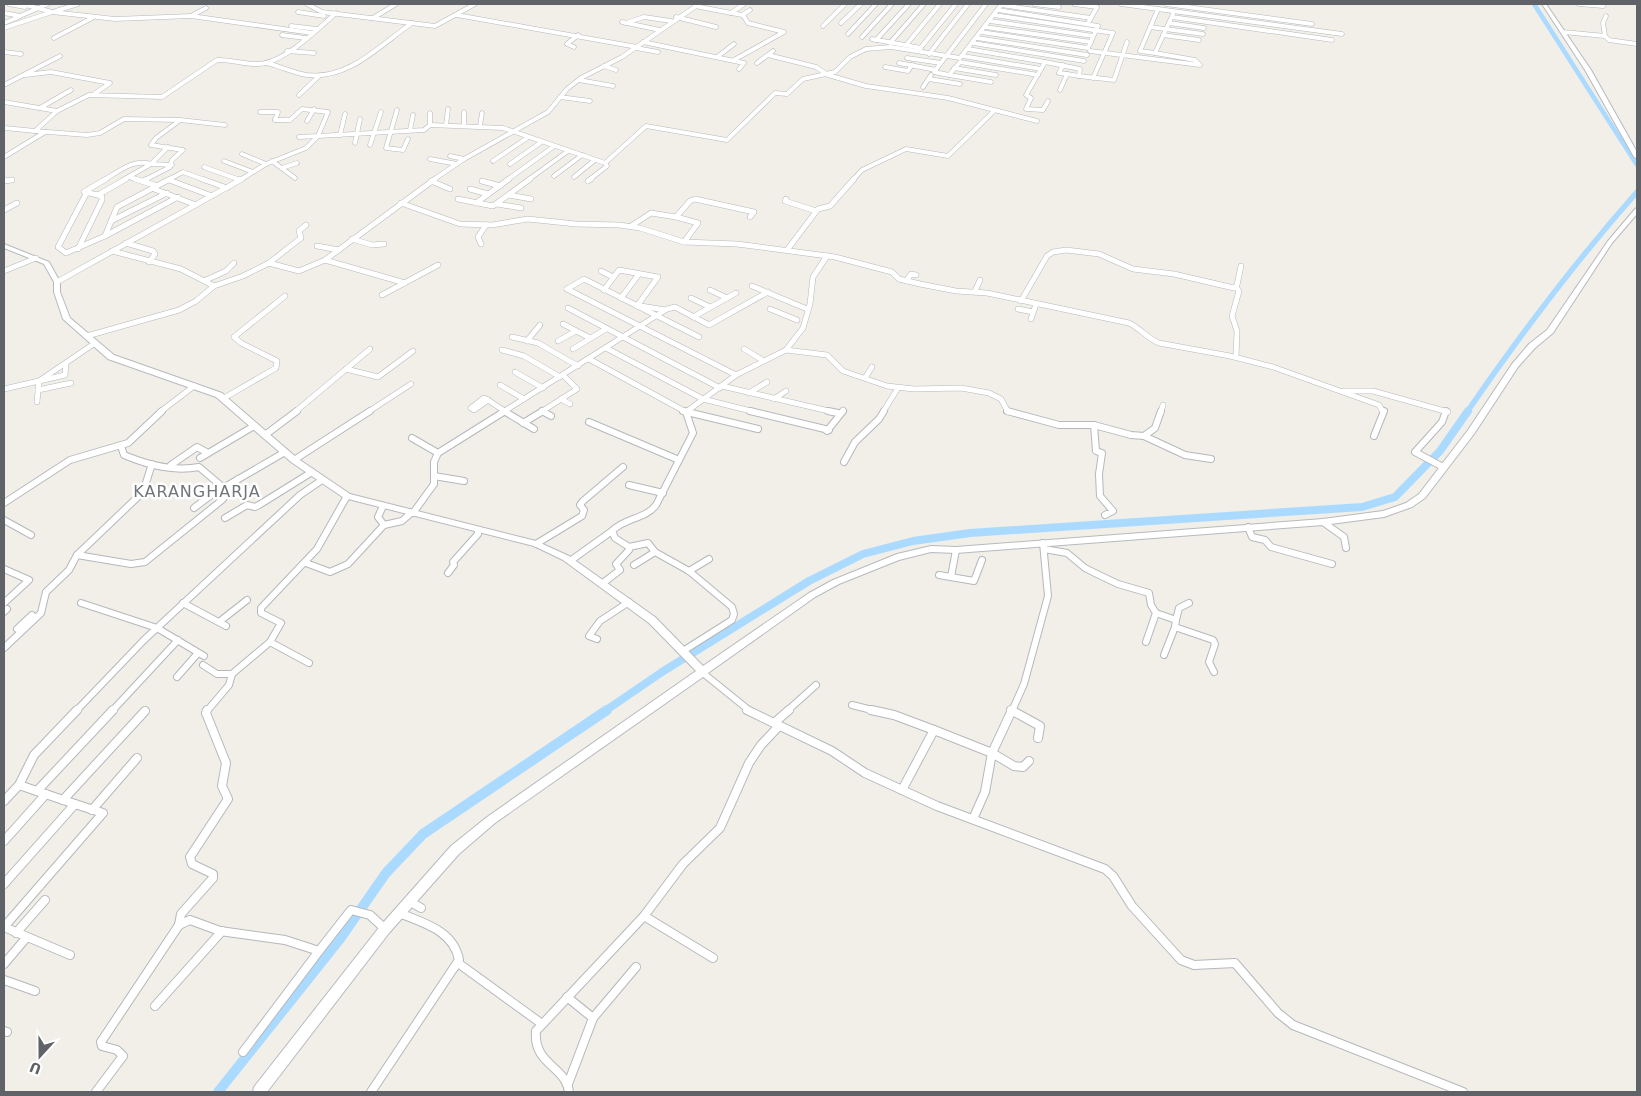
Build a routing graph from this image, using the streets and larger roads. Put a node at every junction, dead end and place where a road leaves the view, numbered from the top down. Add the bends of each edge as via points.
1 (9, 4) edge
2 (22, 4) edge
3 (48, 4) edge
4 (78, 4) edge
5 (307, 4) edge
6 (396, 4) edge
7 (475, 4) edge
8 (744, 4) edge
9 (845, 4) edge
10 (861, 4) edge
11 (876, 4) edge
12 (892, 4) edge
13 (909, 4) edge
14 (924, 4) edge
15 (940, 4) edge
16 (956, 4) edge
17 (964, 4) edge
18 (968, 4) edge
19 (986, 4) edge
20 (1001, 4) edge
21 (1034, 4) edge
22 (1074, 4) edge
23 (1121, 4) edge
24 (1168, 4) edge
25 (1201, 4) edge
26 (1544, 4) edge
27 (1579, 4) edge
28 (1603, 4) edge
29 (697, 5) edge
30 (1184, 5) edge
31 (1059, 7) dead end
32 (206, 8) dead end
33 (1199, 8) junction
34 (40, 9) junction
35 (1158, 9) junction
36 (750, 10) dead end
37 (998, 10) junction
38 (52, 12) junction
39 (298, 12) dead end
40 (1174, 12) junction
41 (4, 13) edge
42 (336, 13) junction
43 (731, 13) junction
44 (457, 15) junction
45 (743, 15) junction
46 (994, 15) junction
47 (1197, 15) junction
48 (20, 16) junction
49 (190, 16) junction
50 (1606, 16) dead end
51 (332, 17) junction
52 (1172, 17) junction
53 (93, 18) junction
54 (373, 18) junction
55 (676, 18) junction
56 (1091, 18) junction
57 (671, 21) junction
58 (990, 21) junction
59 (5, 22) edge
60 (412, 23) junction
61 (841, 23) dead end
62 (1088, 23) junction
63 (1169, 23) junction
64 (272, 24) dead end
65 (1312, 24) dead end
66 (823, 26) dead end
67 (716, 27) dead end
68 (985, 27) junction
69 (1150, 27) junction
70 (4, 28) edge
71 (1204, 28) dead end
72 (317, 29) junction
73 (1166, 29) junction
74 (660, 30) junction
75 (1096, 30) junction
76 (555, 32) junction
77 (981, 32) junction
78 (1564, 32) junction
79 (312, 33) junction
80 (848, 34) dead end
81 (1202, 34) dead end
82 (1342, 34) dead end
83 (282, 35) dead end
84 (1164, 35) junction
85 (578, 36) junction
86 (1094, 36) junction
87 (1605, 36) junction
88 (862, 37) dead end
89 (54, 38) dead end
90 (305, 38) junction
91 (977, 38) junction
92 (548, 39) dead end
93 (1199, 40) dead end
94 (1332, 40) dead end
95 (643, 42) junction
96 (1091, 42) junction
97 (1127, 42) dead end
98 (890, 43) junction
99 (973, 43) junction
100 (734, 44) dead end
101 (1637, 44) edge
102 (906, 45) junction
103 (574, 47) dead end
104 (635, 48) junction
105 (968, 49) junction
106 (286, 51) junction
107 (773, 51) dead end
108 (1088, 51) junction
109 (4, 52) edge
110 (658, 52) dead end
111 (314, 53) dead end
112 (646, 53) dead end
113 (1105, 53) junction
114 (1155, 53) junction
115 (21, 54) dead end
116 (929, 54) junction
117 (768, 55) junction
118 (60, 56) dead end
119 (963, 56) junction
120 (1121, 56) junction
121 (717, 57) junction
122 (946, 57) junction
123 (907, 58) dead end
124 (734, 60) junction
125 (1084, 61) junction
126 (1045, 62) junction
127 (266, 63) junction
128 (757, 63) dead end
129 (899, 63) dead end
130 (941, 63) junction
131 (1063, 65) junction
132 (604, 66) junction
133 (912, 66) junction
134 (884, 67) dead end
135 (954, 68) junction
136 (739, 69) dead end
137 (1041, 69) junction
138 (1080, 69) junction
139 (616, 70) dead end
140 (935, 71) junction
141 (1067, 74) junction
142 (24, 75) junction
143 (828, 75) junction
144 (950, 75) junction
145 (996, 75) dead end
146 (1038, 75) junction
147 (319, 76) junction
148 (1079, 76) junction
149 (1093, 78) junction
150 (929, 79) junction
151 (579, 80) junction
152 (991, 82) dead end
153 (960, 84) dead end
154 (4, 85) edge
155 (614, 86) dead end
156 (922, 87) dead end
157 (71, 90) dead end
158 (1060, 90) dead end
159 (93, 94) junction
160 (299, 95) dead end
161 (560, 97) junction
162 (590, 101) dead end
163 (1048, 101) dead end
164 (4, 102) edge
165 (40, 108) junction
166 (314, 109) junction
167 (448, 109) dead end
168 (397, 110) dead end
169 (57, 111) junction
170 (994, 111) junction
171 (260, 112) dead end
172 (381, 112) dead end
173 (464, 112) dead end
174 (430, 113) dead end
175 (482, 113) dead end
176 (345, 114) dead end
177 (413, 115) dead end
178 (360, 119) dead end
179 (180, 120) junction
180 (307, 121) dead end
181 (1037, 121) dead end
182 (225, 125) dead end
183 (446, 125) junction
184 (464, 125) junction
185 (430, 126) junction
186 (480, 126) junction
187 (5, 128) dead end
188 (410, 130) junction
189 (35, 131) junction
190 (392, 131) junction
191 (45, 132) junction
192 (374, 132) junction
193 (514, 132) junction
194 (356, 134) junction
195 (340, 135) junction
196 (318, 136) junction
197 (299, 137) dead end
198 (527, 138) junction
199 (408, 139) dead end
200 (355, 143) dead end
201 (540, 143) junction
202 (370, 146) dead end
203 (168, 147) junction
204 (553, 147) junction
205 (568, 150) junction
206 (242, 154) dead end
207 (582, 155) junction
208 (4, 156) edge
209 (450, 156) dead end
210 (1637, 156) edge
211 (430, 159) dead end
212 (464, 159) junction
213 (493, 160) dead end
214 (595, 160) junction
215 (224, 161) dead end
216 (272, 161) junction
217 (296, 163) dead end
218 (604, 163) junction
219 (151, 164) junction
220 (266, 164) junction
221 (457, 164) junction
222 (510, 164) dead end
223 (172, 165) junction
224 (204, 167) dead end
225 (282, 168) junction
226 (253, 172) junction
227 (514, 175) junction
228 (554, 176) dead end
229 (129, 177) junction
230 (574, 177) dead end
231 (295, 178) dead end
232 (529, 179) junction
233 (12, 180) dead end
234 (169, 180) junction
235 (240, 180) junction
236 (4, 181) edge
237 (143, 181) junction
238 (482, 181) dead end
239 (588, 181) dead end
240 (431, 182) junction
241 (500, 186) junction
242 (155, 187) junction
243 (227, 188) junction
244 (450, 189) dead end
245 (470, 190) dead end
246 (167, 193) junction
247 (86, 194) junction
248 (488, 194) junction
249 (98, 195) junction
250 (509, 195) junction
251 (212, 196) junction
252 (178, 197) junction
253 (458, 199) dead end
254 (531, 199) dead end
255 (786, 199) dead end
256 (17, 203) dead end
257 (401, 203) junction
258 (476, 203) junction
259 (497, 204) junction
260 (196, 205) junction
261 (521, 208) dead end
262 (4, 210) edge
263 (816, 210) junction
264 (1637, 210) edge
265 (676, 217) junction
266 (750, 218) dead end
267 (111, 221) junction
268 (306, 225) dead end
269 (486, 225) junction
270 (631, 226) junction
271 (106, 236) junction
272 (352, 239) junction
273 (684, 242) junction
274 (126, 243) junction
275 (384, 244) dead end
276 (481, 244) dead end
277 (4, 246) edge
278 (317, 246) dead end
279 (78, 249) junction
280 (339, 250) junction
281 (787, 250) junction
282 (112, 251) junction
283 (827, 256) junction
284 (36, 258) junction
285 (326, 260) junction
286 (149, 262) junction
287 (234, 263) dead end
288 (269, 263) junction
289 (438, 265) dead end
290 (1241, 266) dead end
291 (619, 270) junction
292 (4, 271) edge
293 (601, 271) dead end
294 (606, 274) junction
295 (639, 274) junction
296 (916, 274) dead end
297 (613, 277) junction
298 (206, 280) junction
299 (980, 280) dead end
300 (906, 281) junction
301 (57, 282) junction
302 (405, 283) junction
303 (214, 286) junction
304 (752, 286) dead end
305 (1236, 287) junction
306 (604, 290) junction
307 (710, 290) dead end
308 (975, 291) junction
309 (768, 292) junction
310 (736, 293) dead end
311 (382, 295) dead end
312 (285, 296) dead end
313 (620, 298) junction
314 (691, 298) dead end
315 (727, 298) junction
316 (785, 300) junction
317 (1021, 301) junction
318 (1036, 304) junction
319 (637, 306) junction
320 (710, 307) junction
321 (568, 308) dead end
322 (807, 309) dead end
323 (1018, 309) dead end
324 (665, 310) junction
325 (1033, 312) junction
326 (656, 316) junction
327 (693, 317) junction
328 (1031, 319) dead end
329 (796, 320) dead end
330 (563, 324) dead end
331 (540, 326) dead end
332 (639, 326) junction
333 (606, 328) junction
334 (576, 331) junction
335 (87, 336) junction
336 (512, 337) dead end
337 (623, 337) junction
338 (590, 338) junction
339 (699, 338) dead end
340 (526, 341) junction
341 (558, 341) dead end
342 (95, 343) junction
343 (606, 348) junction
344 (370, 349) dead end
345 (573, 349) dead end
346 (744, 349) dead end
347 (502, 350) dead end
348 (786, 350) junction
349 (412, 351) dead end
350 (1236, 357) junction
351 (589, 359) junction
352 (764, 361) junction
353 (66, 364) joint
354 (578, 366) junction
355 (872, 368) dead end
356 (346, 369) junction
357 (515, 372) dead end
358 (736, 375) junction
359 (562, 376) junction
360 (865, 378) junction
361 (39, 380) junction
362 (767, 382) dead end
363 (71, 383) dead end
364 (411, 384) dead end
365 (500, 385) dead end
366 (194, 386) junction
367 (721, 387) junction
368 (543, 388) junction
369 (898, 388) junction
370 (4, 389) edge
371 (38, 390) junction
372 (1339, 390) junction
373 (786, 391) dead end
374 (749, 393) junction
375 (224, 398) junction
376 (561, 399) junction
377 (703, 399) junction
378 (774, 399) junction
379 (488, 400) dead end
380 (524, 400) junction
381 (37, 402) dead end
382 (570, 404) dead end
383 (1163, 405) dead end
384 (542, 411) junction
385 (505, 412) junction
386 (686, 412) junction
387 (551, 416) dead end
388 (589, 422) dead end
389 (523, 423) junction
390 (1094, 425) junction
391 (254, 426) junction
392 (534, 429) dead end
393 (758, 429) dead end
394 (265, 435) junction
395 (1144, 436) junction
396 (1374, 436) dead end
397 (412, 438) dead end
398 (121, 446) junction
399 (285, 452) junction
400 (208, 453) junction
401 (438, 453) junction
402 (200, 458) dead end
403 (1212, 459) dead end
404 (294, 460) junction
405 (679, 460) junction
406 (844, 462) dead end
407 (152, 464) junction
408 (171, 465) dead end
409 (1441, 465) junction
410 (623, 467) dead end
411 (312, 472) junction
412 (434, 476) junction
413 (238, 479) junction
414 (322, 480) junction
415 (464, 481) dead end
416 (629, 485) dead end
417 (224, 489) junction
418 (663, 493) junction
419 (347, 496) junction
420 (4, 503) edge
421 (384, 506) junction
422 (194, 508) dead end
423 (412, 513) junction
424 (1105, 515) dead end
425 (225, 518) dead end
426 (4, 520) edge
427 (1323, 522) junction
428 (384, 525) junction
429 (1248, 527) junction
430 (478, 531) junction
431 (612, 531) junction
432 (31, 535) dead end
433 (536, 544) junction
434 (1044, 546) junction
435 (629, 547) junction
436 (1346, 548) dead end
437 (956, 550) junction
438 (655, 552) junction
439 (77, 555) junction
440 (709, 560) dead end
441 (982, 560) dead end
442 (570, 561) junction
443 (306, 563) junction
444 (1332, 564) dead end
445 (634, 565) dead end
446 (5, 572) edge
447 (689, 572) junction
448 (448, 573) dead end
449 (939, 575) dead end
450 (951, 578) junction
451 (603, 584) junction
452 (247, 600) dead end
453 (629, 602) junction
454 (4, 603) edge
455 (81, 603) dead end
456 (1188, 603) dead end
457 (183, 604) junction
458 (1156, 613) junction
459 (32, 615) dead end
460 (219, 622) junction
461 (1175, 624) junction
462 (226, 626) dead end
463 (157, 628) junction
464 (597, 639) dead end
465 (178, 640) junction
466 (4, 642) edge
467 (270, 642) junction
468 (1146, 642) dead end
469 (4, 648) edge
470 (683, 652) junction
471 (1164, 655) dead end
472 (310, 663) dead end
473 (203, 665) dead end
474 (701, 671) junction
475 (1214, 672) dead end
476 (232, 674) junction
477 (177, 677) dead end
478 (816, 685) dead end
479 (852, 705) dead end
480 (1011, 710) junction
481 (146, 711) dead end
482 (777, 725) junction
483 (934, 730) junction
484 (1038, 738) dead end
485 (992, 753) junction
486 (138, 758) dead end
487 (1029, 761) dead end
488 (19, 785) junction
489 (902, 790) junction
490 (37, 791) junction
491 (46, 794) junction
492 (63, 800) junction
493 (4, 801) edge
494 (75, 804) junction
495 (92, 810) junction
496 (973, 819) junction
497 (4, 841) edge
498 (4, 884) edge
499 (46, 900) dead end
500 (410, 901) junction
501 (421, 908) dead end
502 (399, 914) junction
503 (644, 916) junction
504 (179, 925) junction
505 (382, 926) junction
506 (4, 927) edge
507 (222, 932) junction
508 (16, 933) junction
509 (27, 937) junction
510 (319, 951) junction
511 (70, 955) dead end
512 (712, 958) dead end
513 (458, 963) junction
514 (4, 964) edge
515 (636, 967) dead end
516 (4, 980) edge
517 (35, 991) dead end
518 (567, 997) junction
519 (155, 1006) dead end
520 (593, 1018) junction
521 (542, 1024) junction
522 (243, 1052) dead end
523 (569, 1088) edge
524 (96, 1092) edge
525 (259, 1092) edge
526 (371, 1092) edge
527 (1463, 1092) edge

1 - 34 street
2 - 34 street
3 - 34 street
4 - 38 street
5 - 42 street via 316,10
6 - 54 street
7 - 44 street
8 - 43 street
9 - 66 street
10 - 61 street
11 - 80 street
12 - 88 street
13 - 98 street via 874,40
14 - 98 street
15 - 102 street
16 - 102 street via 919,49
17 - 18 street
18 - 116 street
19 - 122 street
20 - 37 street
20 - 56 street
21 - 31 street
22 - 56 street via 1097,7
23 - 35 street
24 - 30 street
25 - 33 street
26 - 78 street
27 - 28 street via 1602,7
29 - 43 street
29 - 55 street
30 - 33 street
32 - 49 street
33 - 47 street
33 - 65 street
34 - 38 street
34 - 48 street
35 - 40 street
35 - 69 street
36 - 45 street
37 - 46 street
37 - 62 street
38 - 53 street
38 - 70 street
39 - 51 street
40 - 47 street
40 - 52 street
41 - 48 street
42 - 51 street
42 - 54 street
43 - 45 street
44 - 60 street via 435,26
44 - 76 street
45 - 124 street via 748,23 784,32 762,48 754,48
46 - 58 street
46 - 75 street
47 - 82 street
48 - 59 street
49 - 53 street via 173,19
49 - 79 street
50 - 87 street via 1603,22
51 - 72 street
52 - 63 street
52 - 94 street
53 - 89 street
54 - 60 street
55 - 57 street
55 - 67 street
56 - 62 street
57 - 74 street
57 - 74 street via 644,17 624,23
58 - 68 street
58 - 86 street
60 - 147 street via 355,65
62 - 75 street via 1098,25
63 - 71 street
63 - 73 street
64 - 72 street
68 - 77 street
68 - 96 street
69 - 73 street
69 - 114 street via 1140,51
72 - 79 street
73 - 81 street
73 - 84 street
74 - 95 street
75 - 86 street
75 - 113 street via 1114,33
76 - 85 street
76 - 92 street
77 - 91 street
77 - 108 street
78 - 87 street
78 - 210 street
79 - 90 street
83 - 90 street
84 - 93 street
84 - 114 street
85 - 103 street via 567,43
85 - 104 street
86 - 96 street
87 - 101 street via 1610,40
90 - 106 street
91 - 99 street
91 - 108 street
95 - 104 street
95 - 121 street
96 - 108 street
97 - 120 street
98 - 102 street
99 - 105 street
99 - 125 street
100 - 121 street
104 - 110 street
104 - 112 street
104 - 132 street
105 - 119 street
105 - 126 street
106 - 111 street
106 - 127 street
107 - 117 street
108 - 113 street
108 - 125 street
109 - 115 street
113 - 120 street
113 - 149 street
114 - 120 street via 1199,61 1200,65
116 - 122 street
116 - 143 street via 891,48 866,49
117 - 128 street
117 - 143 street via 816,67
118 - 142 street
119 - 122 street via 958,59
119 - 137 street
120 - 149 street via 1114,80
121 - 124 street
122 - 130 street
123 - 130 street
124 - 136 street via 744,63
125 - 138 street
126 - 131 street
126 - 137 street
127 - 147 street via 300,74
127 - 159 street via 217,60 161,98
129 - 133 street
130 - 140 street
131 - 138 street
131 - 141 street via 1059,73
132 - 139 street
132 - 151 street
133 - 134 street via 908,70
133 - 140 street
135 - 144 street
135 - 145 street
135 - 146 street via 962,62
137 - 146 street
138 - 148 street
140 - 144 street
140 - 150 street
141 - 148 street
141 - 158 street
142 - 154 street
142 - 159 street via 50,72 110,83
143 - 170 street via 866,86 948,98
143 - 218 street via 803,79 786,94 776,93 727,140 646,126
144 - 152 street
146 - 163 street via 1026,95 1031,98 1026,109 1043,110
147 - 160 street
148 - 149 street
150 - 153 street
150 - 156 street
151 - 155 street
151 - 161 street
157 - 165 street
159 - 169 street
161 - 162 street
161 - 193 street via 553,108
164 - 165 street
165 - 169 street
166 - 171 street via 299,109 288,120 275,120 278,112
166 - 180 street
166 - 196 street via 328,114
167 - 183 street
168 - 190 street
169 - 189 street
170 - 181 street
170 - 263 street via 948,156 904,150 862,170 830,206
172 - 192 street
173 - 184 street
174 - 185 street
175 - 186 street
176 - 195 street
177 - 188 street
178 - 194 street
179 - 182 street
179 - 191 street via 122,119 100,133 87,135
179 - 203 street via 151,145
183 - 184 street
183 - 185 street
184 - 186 street
185 - 188 street via 424,130
186 - 193 street
187 - 189 street
188 - 190 street
189 - 191 street
190 - 192 street
190 - 199 street via 387,149 403,150
191 - 208 street
192 - 194 street
192 - 202 street
193 - 198 street
193 - 212 street
194 - 195 street
194 - 200 street
195 - 196 street
196 - 197 street
196 - 216 street via 306,148
198 - 201 street
198 - 213 street
201 - 204 street
201 - 222 street
203 - 219 street
203 - 223 street via 183,149 172,160
204 - 205 street
204 - 227 street
205 - 207 street
205 - 232 street
206 - 220 street
207 - 214 street
207 - 228 street
209 - 212 street
211 - 221 street
212 - 221 street
214 - 218 street
214 - 230 street
215 - 226 street
216 - 220 street
216 - 225 street
217 - 225 street
218 - 239 street via 607,166
219 - 223 street
219 - 229 street
219 - 247 street via 132,163 84,192
220 - 226 street
221 - 240 street
223 - 237 street
224 - 235 street
225 - 231 street
226 - 235 street
227 - 232 street
227 - 241 street
229 - 237 street
229 - 249 street
232 - 250 street
233 - 236 street
234 - 242 street
234 - 243 street via 183,172
234 - 251 street
235 - 243 street
237 - 242 street
238 - 241 street
240 - 244 street
240 - 257 street
241 - 248 street
242 - 246 street
242 - 267 street via 117,207
243 - 251 street
245 - 248 street
246 - 252 street
246 - 267 street
247 - 249 street
247 - 279 street via 58,247 66,253
248 - 258 street
249 - 279 street via 102,200
250 - 254 street
250 - 259 street
251 - 260 street
252 - 260 street
252 - 271 street
253 - 258 street
255 - 263 street via 791,204
256 - 262 street
257 - 269 street via 454,223
257 - 272 street
258 - 259 street via 490,207
259 - 261 street
260 - 274 street
263 - 281 street
264 - 409 street via 1610,242 1550,331 1515,366 1471,432
265 - 266 street via 694,199 754,212
265 - 270 street via 652,212
265 - 273 street via 698,222
267 - 271 street
268 - 288 street via 299,231 300,239
269 - 270 street via 528,219
269 - 276 street via 478,237
270 - 273 street
271 - 279 street
272 - 275 street via 372,245
272 - 280 street
273 - 281 street
274 - 282 street
274 - 286 street via 155,252
277 - 284 street
278 - 280 street
280 - 285 street
281 - 283 street
282 - 286 street
282 - 301 street
283 - 300 street via 892,272
283 - 348 street via 813,277 803,328
284 - 292 street
284 - 301 street via 46,263
285 - 288 street via 299,271
285 - 302 street
286 - 298 street
287 - 298 street via 226,271
288 - 303 street
289 - 302 street
290 - 305 street
291 - 294 street
291 - 295 street
291 - 297 street
293 - 294 street
294 - 297 street
295 - 313 street
295 - 319 street via 658,277
296 - 300 street via 910,274
297 - 306 street
298 - 303 street
299 - 308 street
300 - 308 street via 956,291
301 - 335 street via 57,292 66,316
302 - 311 street
303 - 335 street via 179,310
304 - 309 street
305 - 317 street via 1174,274 1133,270 1100,254 1059,250 1047,256
305 - 350 street via 1239,291 1232,316 1237,332
306 - 313 street
306 - 332 street via 584,279 567,289
307 - 315 street
308 - 317 street
309 - 316 street
309 - 327 street via 709,325
310 - 315 street
312 - 375 street via 234,337 277,361 276,368
313 - 319 street
314 - 320 street
315 - 320 street
316 - 322 street
316 - 329 street via 768,310
317 - 318 street
318 - 325 street
318 - 350 street via 1129,323 1148,339 1159,343
319 - 324 street
319 - 326 street
320 - 327 street
321 - 333 street
323 - 325 street
324 - 326 street
324 - 327 street via 675,307
325 - 328 street
326 - 332 street
326 - 339 street
330 - 334 street
331 - 340 street
332 - 337 street
332 - 358 street
333 - 337 street
333 - 338 street
334 - 338 street
334 - 341 street
335 - 342 street
336 - 340 street
337 - 343 street
337 - 367 street
338 - 345 street
340 - 354 street
342 - 353 street
342 - 366 street via 115,359
343 - 351 street
343 - 377 street
344 - 356 street
346 - 352 street
347 - 359 street via 524,356
348 - 352 street
348 - 360 street via 827,355 844,371
349 - 356 street via 378,377
350 - 372 street
351 - 354 street
351 - 386 street
352 - 358 street
353 - 361 street via 65,376
354 - 359 street
355 - 360 street
356 - 394 street
357 - 368 street
358 - 367 street
359 - 368 street
359 - 376 street via 577,389
360 - 369 street
361 - 370 street
361 - 371 street
362 - 374 street
363 - 371 street
364 - 404 street
365 - 380 street
366 - 375 street
366 - 398 street via 157,414 133,440
367 - 374 street
367 - 377 street
368 - 380 street
369 - 390 street via 951,388 987,393 999,397 1006,410 1020,416 1059,425
369 - 406 street via 879,419 855,442
371 - 381 street
372 - 396 street via 1383,407
372 - 409 street via 1374,391 1448,411 1442,422 1415,449 1416,454
373 - 378 street
374 - 378 street
375 - 391 street
376 - 382 street
376 - 384 street
377 - 378 street via 828,430 840,412
377 - 386 street
379 - 385 street
380 - 385 street
383 - 395 street via 1155,428
384 - 387 street
384 - 389 street
385 - 389 street
385 - 401 street
386 - 393 street
386 - 405 street via 692,434
388 - 405 street
389 - 392 street
390 - 395 street
390 - 424 street via 1094,444 1096,451 1102,453 1100,496 1113,511
391 - 394 street
391 - 400 street
394 - 399 street
395 - 403 street via 1185,455
397 - 401 street
398 - 407 street via 124,455
398 - 420 street via 70,460
399 - 404 street
399 - 413 street
400 - 402 street
400 - 408 street via 197,447
401 - 412 street
404 - 411 street
405 - 418 street
407 - 417 street via 187,470 199,467
407 - 439 street via 143,492
409 - 427 street via 1422,496 1409,506 1384,514
410 - 433 street via 583,501 580,505 584,510 582,516
411 - 414 street
411 - 425 street via 259,505 247,505
412 - 415 street
412 - 423 street via 434,484
413 - 417 street
413 - 439 street via 222,500 145,562 132,564
414 - 419 street
414 - 457 street via 300,495
416 - 418 street
417 - 422 street
418 - 431 street via 654,508 617,525
419 - 421 street
419 - 443 street via 334,515 327,536
421 - 423 street
421 - 428 street via 378,518
423 - 428 street via 402,521
423 - 430 street
426 - 432 street
427 - 429 street
427 - 436 street via 1344,537
428 - 443 street via 348,564 337,570 322,570
429 - 434 street
429 - 444 street via 1253,538 1265,540 1271,548
430 - 433 street
430 - 448 street
431 - 435 street via 615,538
431 - 442 street
433 - 442 street
434 - 437 street
434 - 458 street via 1067,553 1097,574 1149,593
434 - 480 street via 1048,596 1031,662
435 - 438 street via 646,543
435 - 451 street via 630,550 616,564 620,570
437 - 450 street
437 - 474 street via 931,549 905,555 826,588
438 - 445 street
438 - 447 street
439 - 469 street via 69,570 46,592 42,613
440 - 447 street
441 - 450 street via 975,580
442 - 451 street
443 - 467 street via 261,608 262,613 281,623
446 - 454 street via 30,580
447 - 470 street via 732,607 734,617
449 - 450 street
451 - 453 street
452 - 460 street
453 - 464 street via 604,618 590,632 589,636
453 - 470 street
455 - 463 street
456 - 461 street via 1179,608
457 - 460 street
457 - 463 street
458 - 461 street
458 - 468 street
459 - 466 street
460 - 462 street
461 - 471 street
461 - 475 street via 1214,640 1209,662
463 - 465 street
463 - 488 street via 34,755
465 - 477 street via 201,654
465 - 490 street
467 - 472 street
467 - 476 street
470 - 474 street
473 - 476 street via 217,674
474 - 482 street via 742,706
474 - 500 street via 491,820 455,850
476 - 504 street via 229,686 214,698 206,713 226,763 222,786 228,799 190,857 192,864 213,874 213,878 181,914
478 - 482 street
479 - 483 street
480 - 484 street via 1040,726
480 - 485 street
481 - 492 street
482 - 489 street
482 - 503 street via 749,763 720,828 683,864
483 - 485 street
483 - 489 street
485 - 487 street via 1019,768
485 - 496 street via 985,792
486 - 495 street
488 - 490 street
488 - 493 street
489 - 496 street
490 - 491 street
491 - 492 street
491 - 497 street
492 - 494 street
494 - 495 street
494 - 498 street
495 - 506 street via 103,813
496 - 527 street via 1107,870 1132,906 1181,960 1194,965 1237,964 1278,1013 1293,1024
499 - 508 street
500 - 501 street
500 - 502 street
502 - 505 street
502 - 513 street via 448,937 456,944
503 - 512 street
503 - 518 street
504 - 507 street via 190,920
504 - 524 street via 101,1042 102,1046 117,1050 123,1056
505 - 510 street via 359,910 349,911
505 - 525 street
506 - 508 street
507 - 510 street via 279,941 289,939
507 - 519 street via 173,982
508 - 509 street
509 - 511 street
509 - 514 street
510 - 522 street
513 - 521 street
513 - 526 street
515 - 520 street
516 - 517 street
518 - 520 street
518 - 521 street
520 - 523 street
521 - 523 street via 535,1036 537,1050

